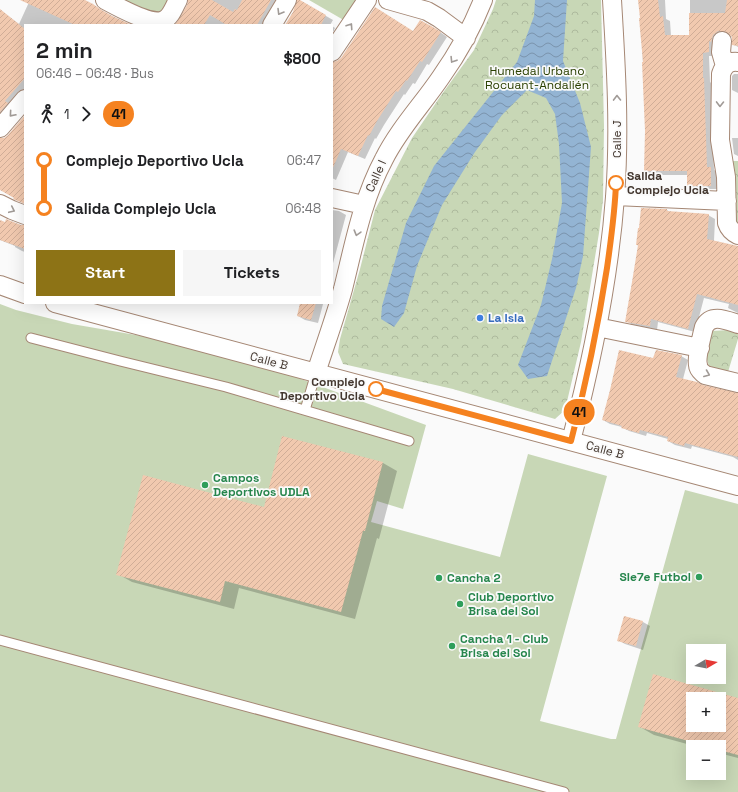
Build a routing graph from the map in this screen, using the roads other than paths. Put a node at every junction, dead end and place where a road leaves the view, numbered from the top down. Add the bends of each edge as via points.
1 (105, 0) edge
2 (178, 0) edge
3 (287, 0) edge
4 (367, 0) edge
5 (388, 0) edge
6 (483, 0) edge
7 (612, 0) edge
8 (273, 24) edge
9 (466, 38) junction
10 (722, 41) dead end
11 (333, 51) edge
12 (731, 64) edge
13 (24, 100) edge
14 (0, 128) edge
15 (615, 196) junction
16 (333, 198) edge
17 (727, 201) junction
18 (0, 204) edge
19 (364, 205) junction
20 (24, 215) edge
21 (738, 235) edge
22 (0, 285) edge
23 (24, 294) edge
24 (59, 304) edge
25 (738, 324) edge
26 (597, 327) junction
27 (31, 338) dead end
28 (700, 348) junction
29 (316, 373) junction
30 (738, 383) edge
31 (305, 410) junction
32 (408, 441) dead end
33 (571, 441) junction
34 (738, 486) edge
35 (0, 640) edge
36 (564, 792) edge

1 - 2 street via 130,13 159,22 168,17
3 -> 8 street
11 -> 4 street
5 - 9 street via 427,11
6 - 9 street, Calle I
15 -> 7 street, Calle J via 617,96
9 -> 19 street, Calle I via 452,62 396,138 376,174
10 - 12 street via 721,52
12 -> 17 street via 721,74 720,140
13 -> 14 street
15 - 17 street
15 - 26 street, Calle J
16 - 19 street
17 - 21 street via 727,223 732,232
18 -> 20 street
19 -> 29 street, Calle I via 341,296
22 - 23 street
24 - 29 street, Calle B
25 - 28 street via 719,318 709,320 704,327
26 - 28 street
26 - 33 street, Calle J
27 - 31 lane via 226,387
28 -> 30 street via 697,361 699,369 705,375
29 - 31 lane
29 - 33 street, Calle B
31 - 32 lane
33 - 34 street, Calle B
35 - 36 lane

